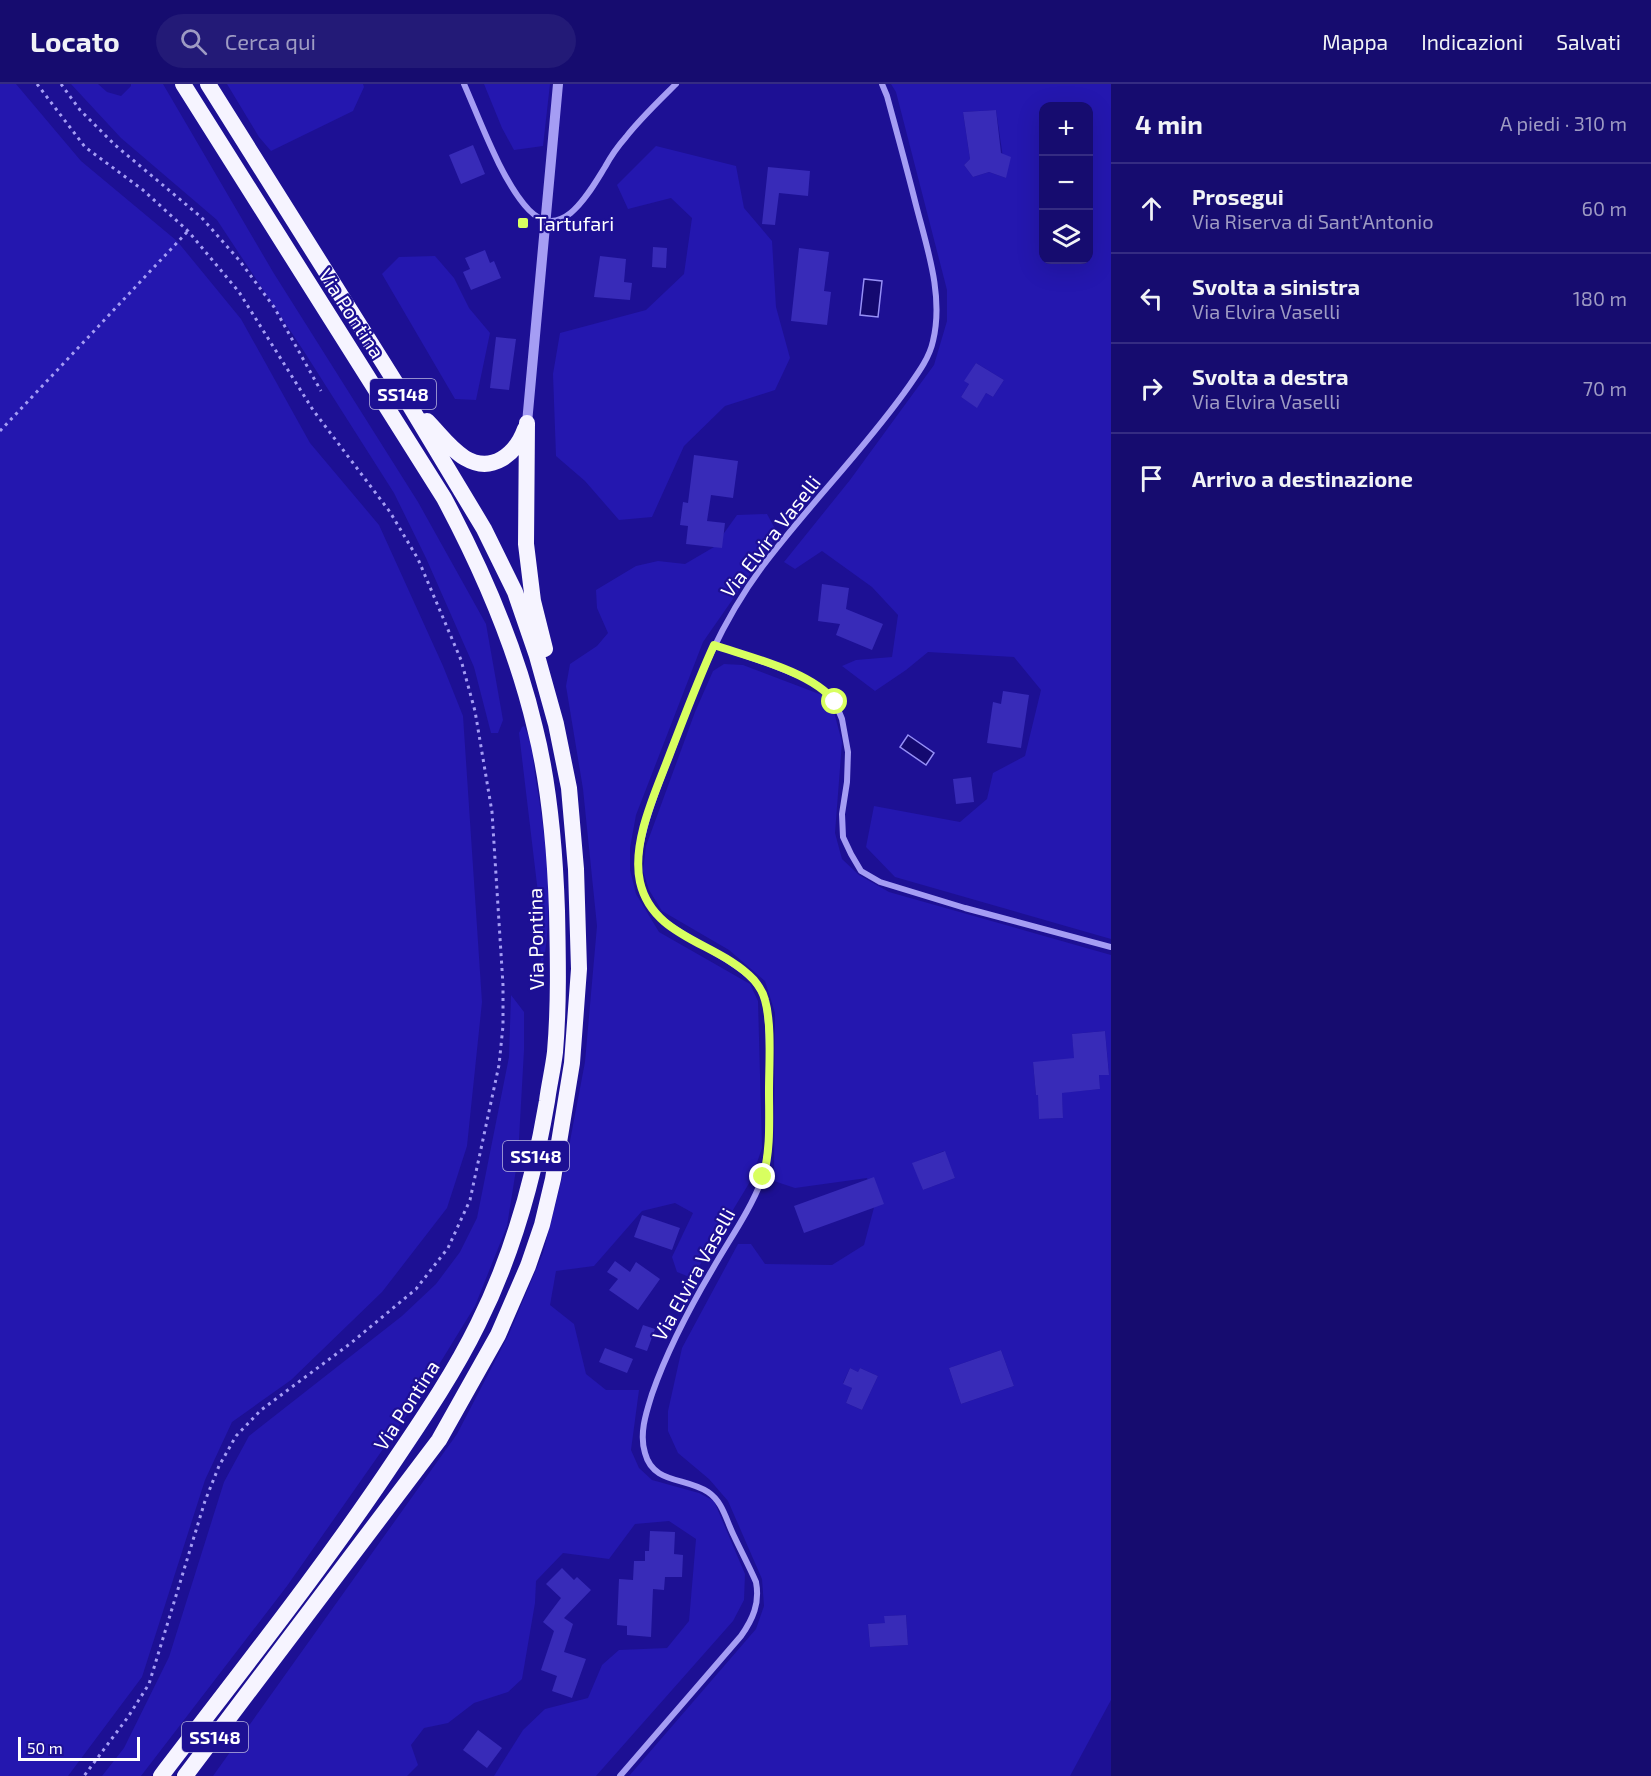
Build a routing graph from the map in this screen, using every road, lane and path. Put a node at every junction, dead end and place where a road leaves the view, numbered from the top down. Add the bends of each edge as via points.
1 (37, 84) edge
2 (61, 84) edge
3 (183, 84) edge
4 (208, 84) edge
5 (464, 84) edge
6 (558, 84) edge
7 (676, 84) edge
8 (882, 84) edge
9 (545, 220) junction
10 (188, 231) junction
11 (321, 391) dead end
12 (404, 396) junction
13 (527, 423) junction
14 (0, 430) edge
15 (714, 645) junction
16 (556, 724) junction
17 (1111, 947) edge
18 (84, 1776) edge
19 (161, 1776) edge
20 (185, 1776) edge
21 (620, 1776) edge

1 - 10 path via 85,147 143,190
2 - 11 path via 80,110 115,145 201,217 239,260 274,307
3 - 19 highway, Via Pontina / SS148 via 439,489 495,602 535,728 548,790 556,881 558,973 555,1054 541,1134 520,1219 479,1322 454,1370 355,1521
4 - 12 highway, Via Pontina / SS148
5 - 9 street via 519,198
6 - 9 street
7 - 9 street via 626,136 576,209 562,218
8 - 15 street, Via Elvira Vaselli via 930,261 936,302 934,339 925,361 887,417 765,564
9 - 13 street
10 - 14 path
10 - 18 path via 239,292 313,410 390,512 418,559 461,660 475,711 492,812 503,1026 500,1065 470,1200 448,1248 416,1289 261,1410 236,1436 205,1501 149,1684
12 - 13 highway via 451,446 473,461 504,458 520,441
12 - 16 highway, Via Pontina / SS148 via 484,529 514,592
13 - 16 highway via 529,574 548,660
15 - 17 street via 807,679 835,702 848,752 843,837 861,871 890,886
15 - 21 street, Via Elvira Vaselli via 650,808 639,852 639,872 644,895 662,920 747,974 762,991 769,1049 767,1153 754,1199 709,1273 663,1365 645,1421 643,1447 653,1470 699,1487 717,1501 758,1591 753,1618 741,1636
16 - 20 highway, Via Pontina / SS148 via 568,788 576,869 579,969 572,1062 557,1158 528,1266 498,1335 439,1440

